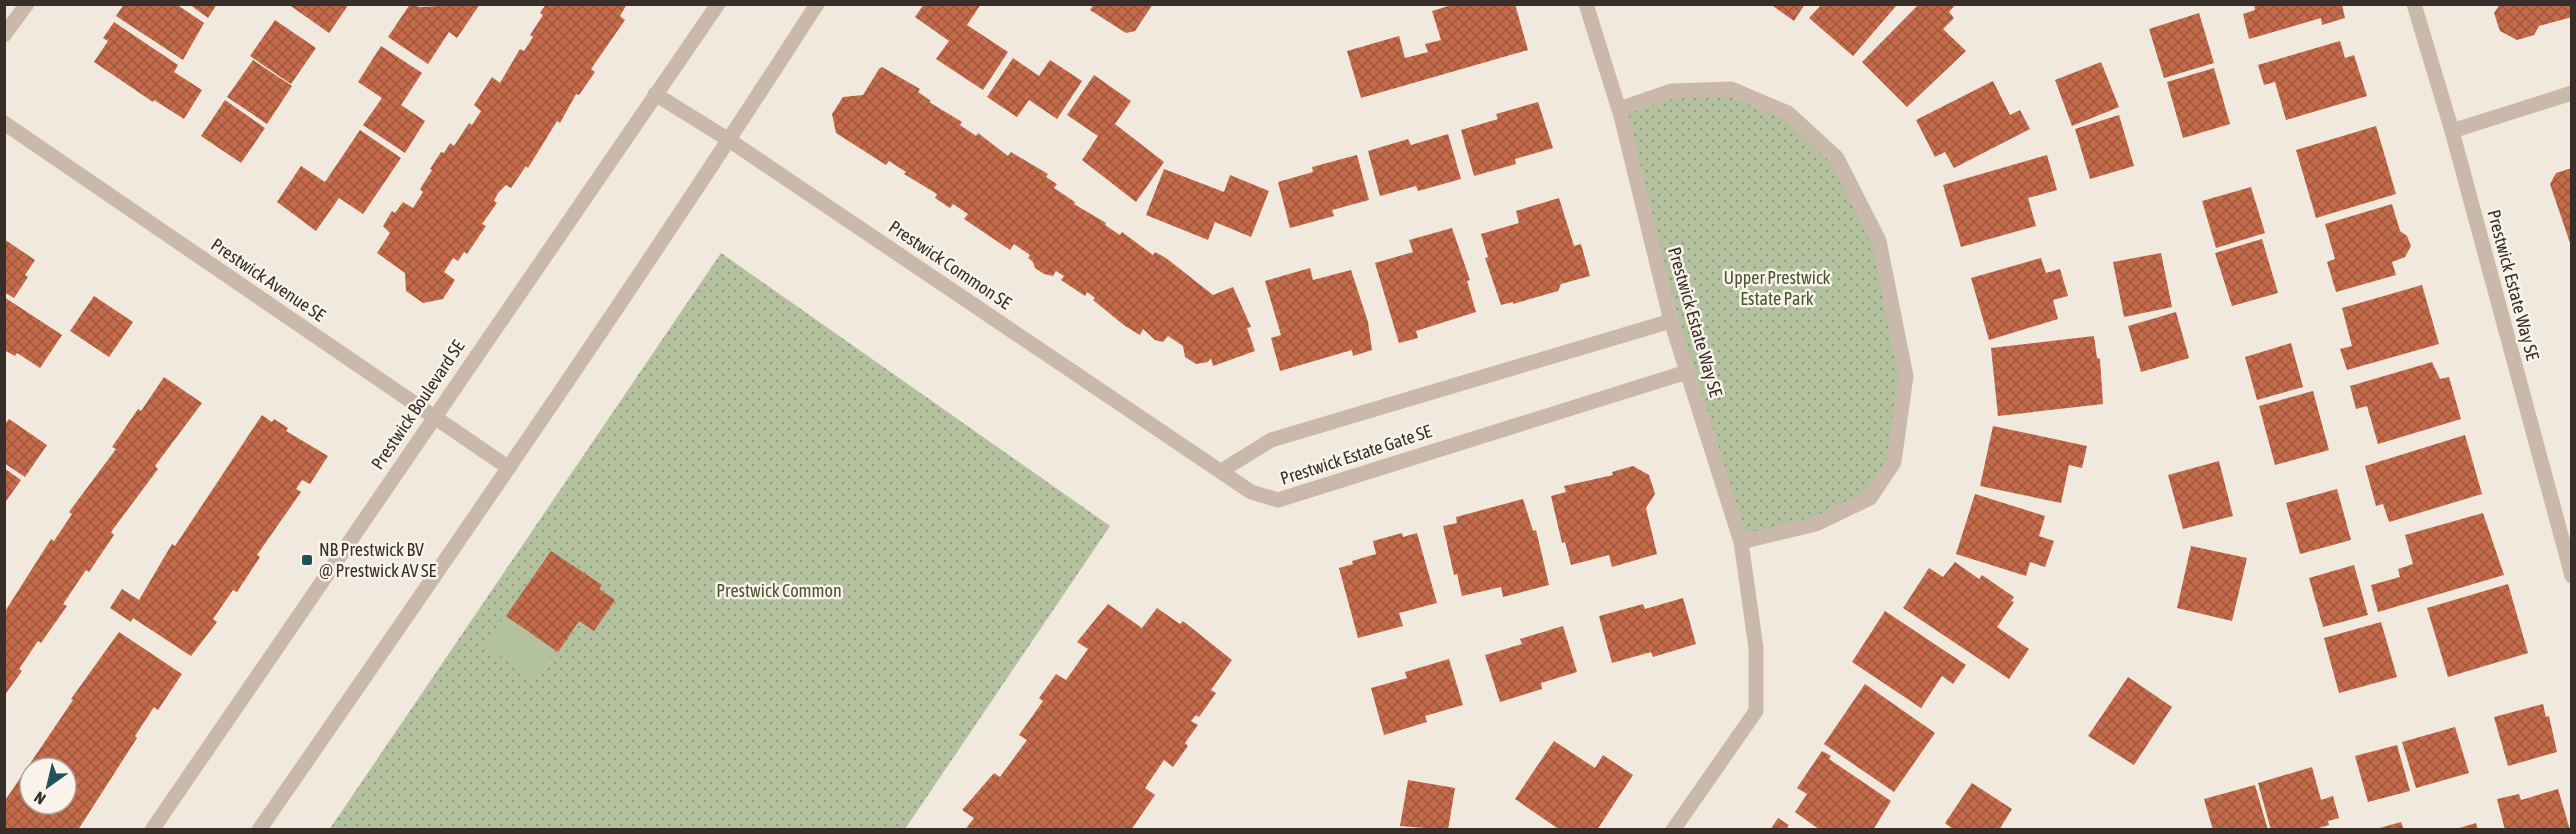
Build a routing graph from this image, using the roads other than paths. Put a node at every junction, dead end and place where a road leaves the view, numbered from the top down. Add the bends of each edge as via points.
1 (27, 4) edge
2 (718, 4) edge
3 (817, 4) edge
4 (1586, 4) edge
5 (2414, 4) edge
6 (4, 35) edge
7 (2571, 93) edge
8 (655, 94) junction
9 (1619, 109) junction
10 (4, 123) edge
11 (2452, 131) junction
12 (729, 140) junction
13 (1671, 321) junction
14 (1687, 372) junction
15 (434, 416) junction
16 (509, 468) junction
17 (1221, 471) junction
18 (1741, 542) junction
19 (2571, 576) edge
20 (152, 830) edge
21 (259, 830) edge
22 (1673, 830) edge

1 - 6 street
2 - 8 street, Prestwick Boulevard SE
3 - 12 street
4 - 9 street, Prestwick Estate Way SE
5 - 11 street, Prestwick Estate Way SE
7 - 11 street
8 - 12 street, Prestwick Common SE
8 - 15 street, Prestwick Boulevard SE
9 - 13 street, Prestwick Estate Way SE
9 - 18 street via 1671,91 1731,89 1788,113 1837,158 1879,241 1906,376 1894,462 1870,498 1816,524
10 - 15 street, Prestwick Avenue SE
11 - 19 street, Prestwick Estate Way SE
12 - 16 street
12 - 17 street, Prestwick Common SE
13 - 14 street, Prestwick Estate Way SE
13 - 17 street, Prestwick Estate Gate SE via 1271,440
14 - 17 street, Prestwick Estate Gate SE via 1278,500 1251,492
14 - 18 street, Prestwick Estate Way SE
15 - 16 street, Prestwick Avenue SE
15 - 20 street, Prestwick Boulevard SE
16 - 21 street
18 - 22 street, Prestwick Estate Way SE via 1756,648 1756,711

